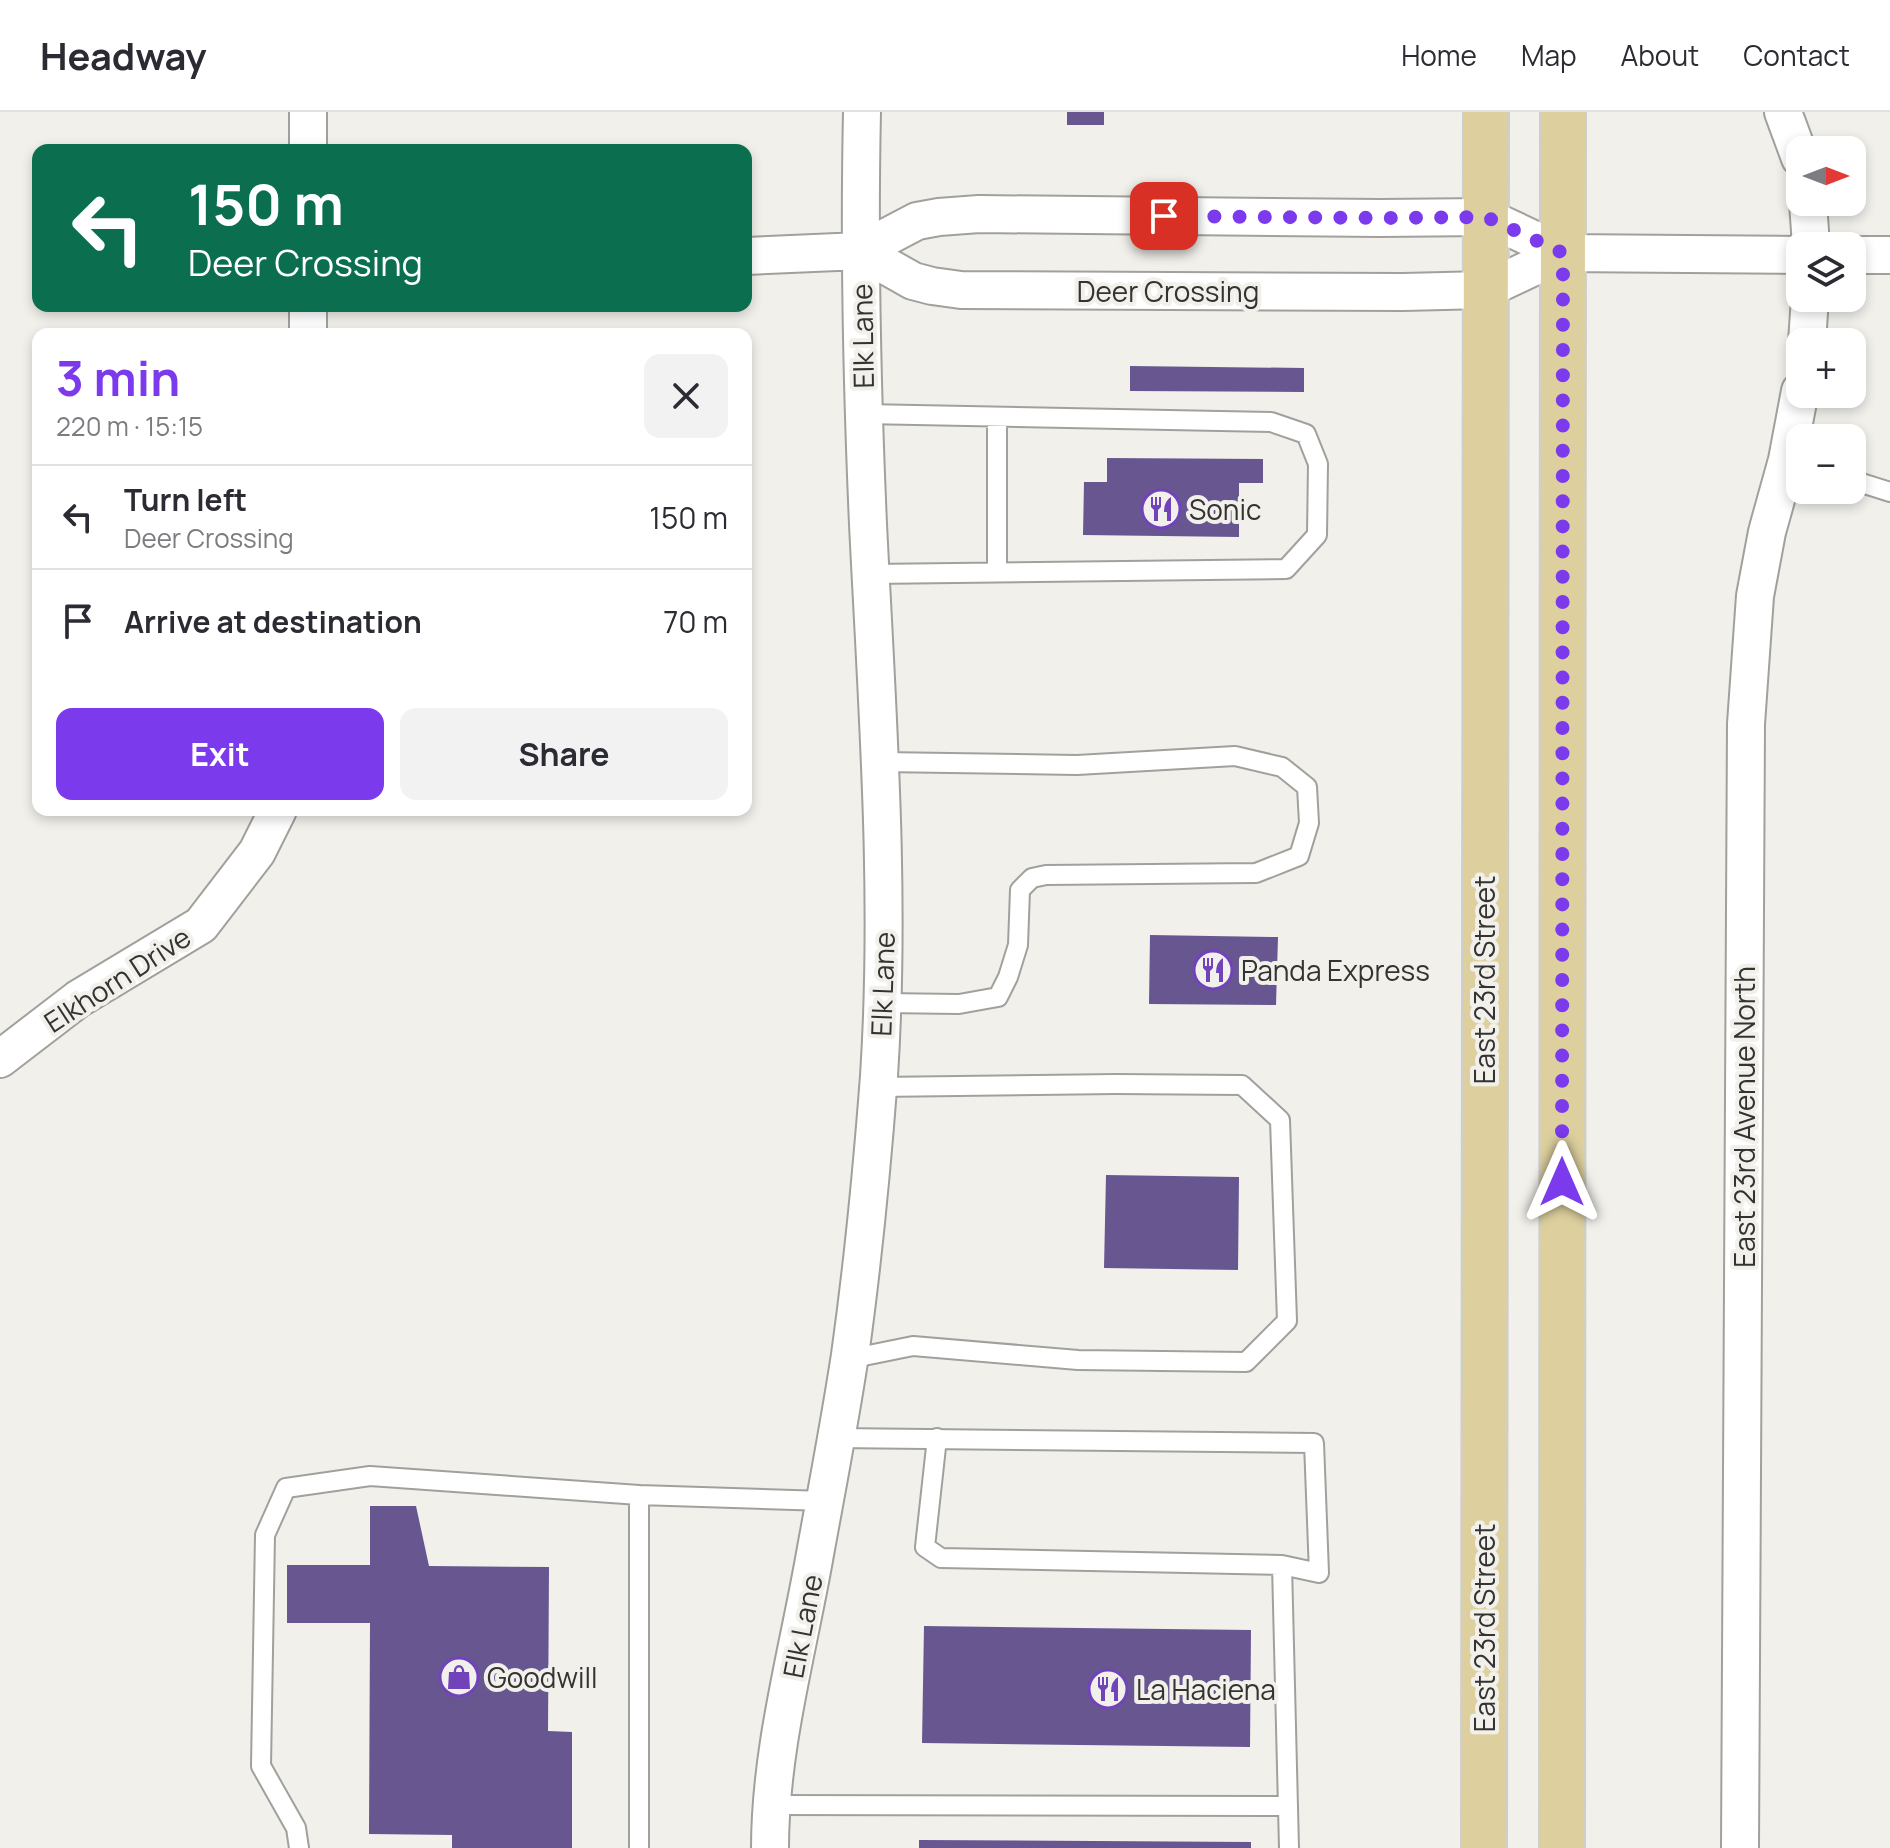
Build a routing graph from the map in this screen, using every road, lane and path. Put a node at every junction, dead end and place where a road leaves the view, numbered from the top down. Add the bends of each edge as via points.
1 (308, 112) edge
2 (862, 112) edge
3 (1486, 112) edge
4 (1563, 112) edge
5 (1783, 112) edge
6 (1792, 136) edge
7 (308, 144) edge
8 (1486, 217) junction
9 (860, 251) junction
10 (1563, 253) junction
11 (1786, 255) edge
12 (1866, 255) edge
13 (1890, 255) edge
14 (752, 256) edge
15 (1485, 290) junction
16 (864, 414) junction
17 (997, 417) junction
18 (1786, 483) edge
19 (1866, 484) edge
20 (1890, 492) edge
21 (997, 572) junction
22 (871, 574) junction
23 (881, 762) junction
24 (275, 816) edge
25 (882, 1003) junction
26 (0, 1059) edge
27 (878, 1087) junction
28 (849, 1359) junction
29 (836, 1438) junction
30 (937, 1438) junction
31 (639, 1495) junction
32 (825, 1501) junction
33 (1282, 1565) junction
34 (773, 1805) junction
35 (1288, 1806) junction
36 (299, 1848) edge
37 (639, 1848) edge
38 (770, 1848) edge
39 (1289, 1848) edge
40 (1484, 1848) edge
41 (1562, 1848) edge
42 (1740, 1848) edge

1 - 7 street
2 - 9 street, Elk Lane
3 - 8 main road, East 23rd Street
4 - 10 main road
5 - 6 street
8 - 9 street via 979,214 917,221
8 - 10 street
8 - 15 main road, East 23rd Street
9 - 14 street
9 - 15 street, Deer Crossing via 913,281 961,290
9 - 16 street, Elk Lane
10 - 11 street
10 - 15 street
10 - 41 main road
12 - 13 street
15 - 40 main road, East 23rd Street
16 - 17 lane
16 - 22 street, Elk Lane
17 - 21 lane
17 - 21 lane via 1271,422 1306,434 1318,464 1317,535 1286,569
18 - 42 street, East 23rd Avenue North via 1767,532 1755,596 1746,724
19 - 20 lane
21 - 22 lane
22 - 23 street, Elk Lane
23 - 25 street, Elk Lane
23 - 25 lane via 1077,765 1235,756 1282,767 1307,787 1309,823 1299,856 1256,873 1032,878 1020,890 1018,945 998,997 959,1004
24 - 26 street, Elkhorn Drive via 257,852 201,925 78,999
25 - 27 street, Elk Lane
27 - 28 street, Elk Lane
27 - 28 lane via 1242,1085 1280,1120 1287,1321 1246,1362 1078,1360 913,1346
28 - 29 street, Elk Lane
29 - 30 lane
29 - 32 street, Elk Lane
30 - 33 lane via 925,1547 941,1558
30 - 33 lane via 1314,1443 1319,1573
31 - 32 lane
31 - 36 lane via 370,1476 286,1488 265,1535 261,1766 296,1828
31 - 37 lane
32 - 34 street, Elk Lane via 782,1726
33 - 35 lane
34 - 35 lane
34 - 38 street, Elk Lane
35 - 39 lane

